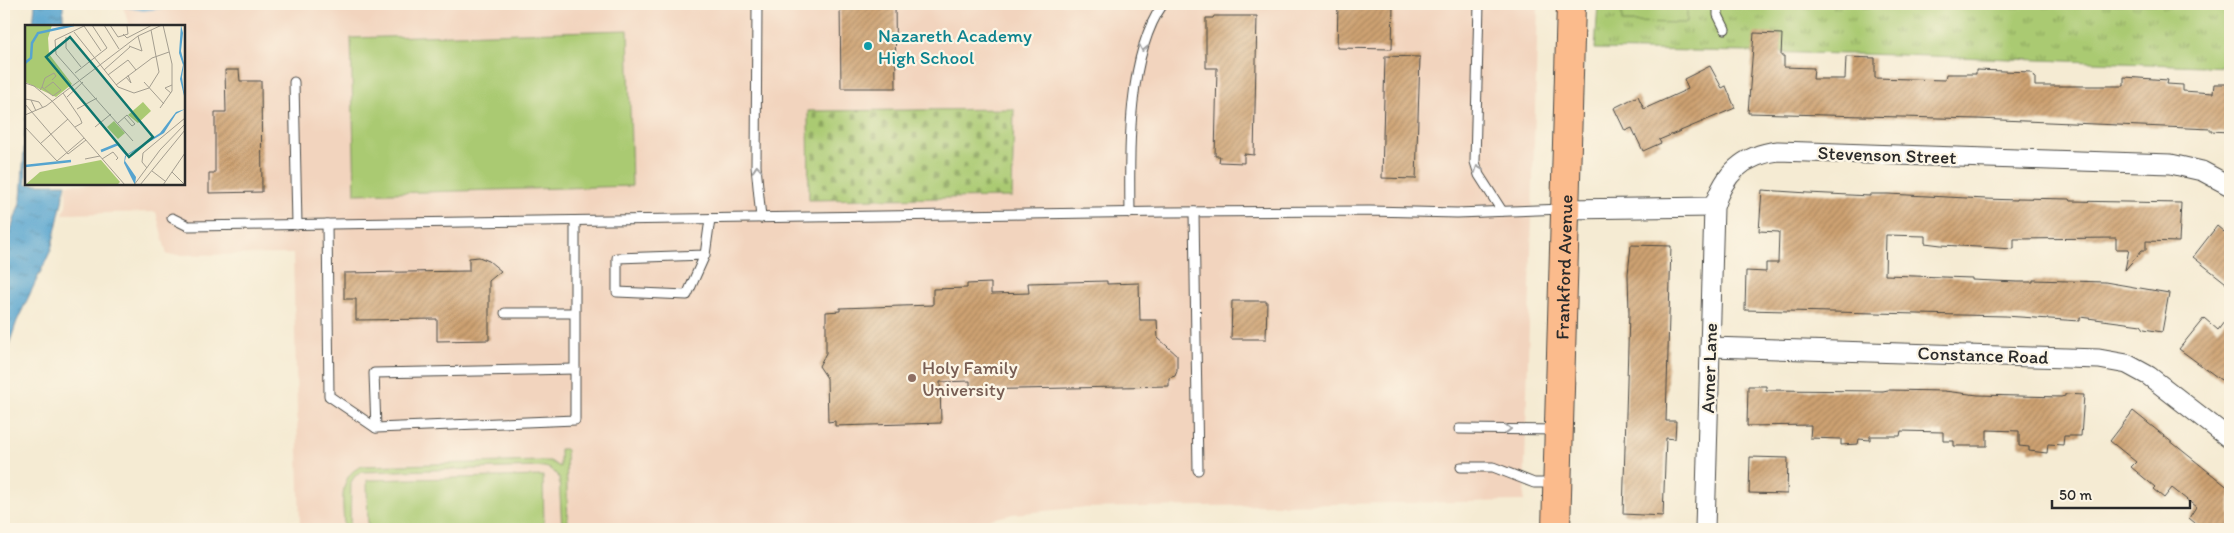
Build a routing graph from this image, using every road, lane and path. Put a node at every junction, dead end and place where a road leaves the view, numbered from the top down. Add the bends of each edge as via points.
1 (757, 4) edge
2 (1162, 4) edge
3 (1479, 4) edge
4 (1571, 4) edge
5 (1718, 4) edge
6 (1724, 29) dead end
7 (294, 82) dead end
8 (2230, 186) edge
9 (1714, 207) junction
10 (1565, 209) junction
11 (1502, 211) junction
12 (1194, 212) junction
13 (1130, 213) junction
14 (172, 218) dead end
15 (761, 218) junction
16 (710, 219) junction
17 (575, 221) junction
18 (297, 224) junction
19 (327, 224) junction
20 (705, 255) junction
21 (574, 313) junction
22 (505, 314) dead end
23 (1710, 347) junction
24 (574, 369) junction
25 (376, 428) junction
26 (1459, 429) dead end
27 (1559, 430) junction
28 (2230, 439) edge
29 (1460, 467) dead end
30 (1198, 470) dead end
31 (1558, 483) junction
32 (1556, 529) edge
33 (1705, 529) edge

15 -> 1 lane via 756,166
2 -> 13 lane via 1147,31 1139,62 1130,162
11 -> 3 lane via 1479,175 1475,162
4 - 10 main road, Frankford Avenue
5 - 6 lane via 1718,15
7 - 18 lane
8 - 9 street, Stevenson Street via 2202,171 2171,164 1778,152 1755,156 1735,170 1721,188
9 - 10 street
9 - 23 street, Avner Lane
10 - 11 lane
10 - 27 main road, Frankford Avenue
11 - 12 lane
12 - 13 lane
12 - 30 lane
13 - 15 lane
14 - 18 lane via 188,226
15 - 16 lane
16 - 17 lane
16 - 20 lane
17 - 19 lane
17 - 21 lane
18 - 19 lane
19 - 25 lane via 329,396
20 - 20 lane via 617,258 617,292 687,295
21 - 22 lane
21 - 24 lane
23 - 28 street, Constance Road via 2099,358 2127,364 2149,376
23 - 33 street, Avner Lane
24 - 25 lane via 574,420
24 - 25 lane via 374,373
26 -> 27 lane
27 - 31 main road, Frankford Avenue
29 - 31 lane via 1487,466 1534,483
31 - 32 main road, Frankford Avenue

